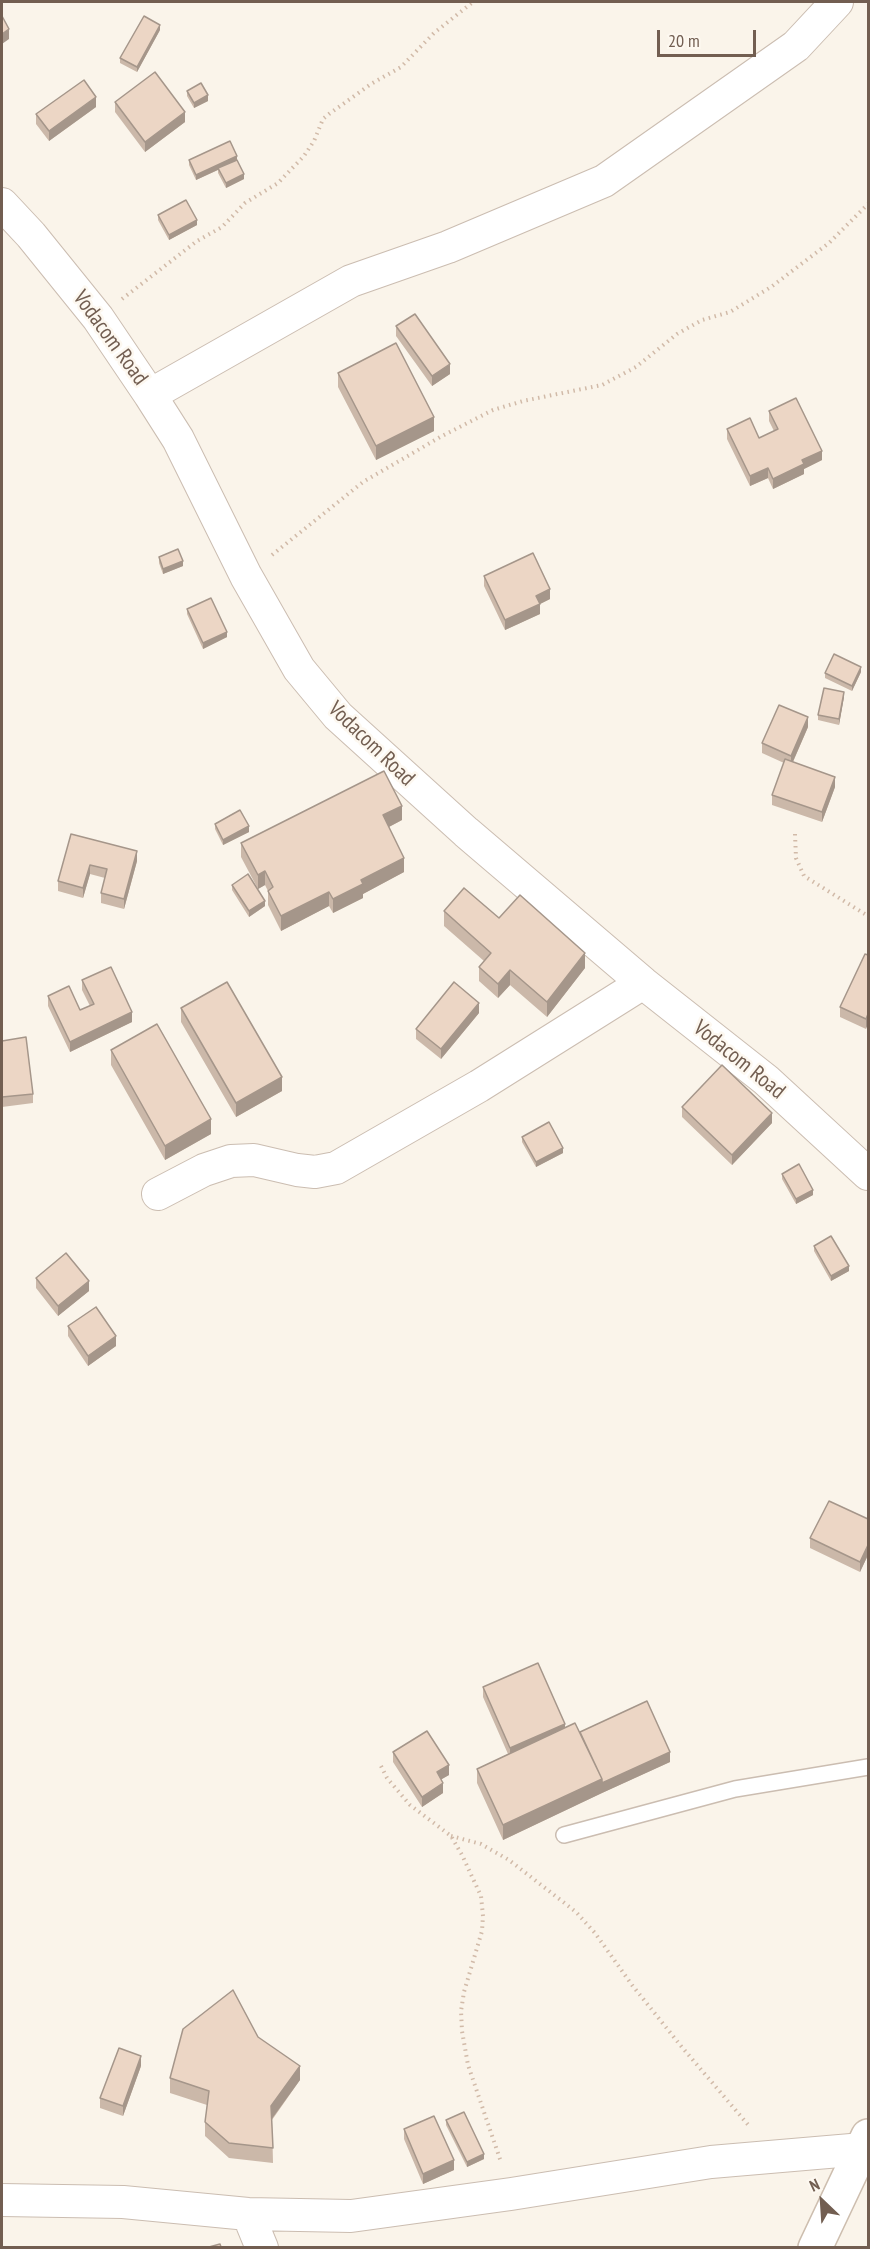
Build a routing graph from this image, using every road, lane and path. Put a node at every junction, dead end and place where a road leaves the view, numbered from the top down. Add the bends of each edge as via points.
1 (473, 2) edge
2 (837, 2) edge
3 (2, 204) edge
4 (868, 204) edge
5 (98, 318) junction
6 (150, 395) junction
7 (246, 576) junction
8 (795, 834) dead end
9 (868, 916) edge
10 (643, 983) junction
11 (868, 1174) edge
12 (158, 1194) dead end
13 (381, 1766) dead end
14 (868, 1767) edge
15 (564, 1835) dead end
16 (451, 1836) junction
17 (866, 2142) edge
18 (772, 2156) junction
19 (511, 2194) junction
20 (2, 2200) edge
21 (248, 2214) junction
22 (262, 2247) edge
23 (815, 2247) edge

1 - 5 path via 434,33 401,68 371,84 323,119 304,156 278,183 246,203 222,227
2 - 6 street via 796,46 604,181 448,247 351,281
3 - 5 street, Vodacom Road
4 - 7 path via 829,243 730,312 702,320 677,334 636,368 602,385 493,410 442,436 363,482
5 - 6 street, Vodacom Road
6 - 7 street, Vodacom Road via 178,439
7 - 10 street, Vodacom Road via 299,669 338,716
8 - 9 path via 796,858 804,876
10 - 11 street, Vodacom Road via 766,1080
10 - 12 street via 461,1097 336,1168 315,1172 254,1160 231,1161
13 - 16 path via 410,1805
14 - 15 lane via 735,1789
16 - 18 path via 481,1845 508,1860 576,1912
16 - 19 path via 481,1896 483,1916 479,1947 464,1992 462,2031 468,2065
17 - 18 street
17 - 23 street
18 - 19 street
19 - 21 street via 351,2216
20 - 21 street via 123,2202
21 - 22 street

